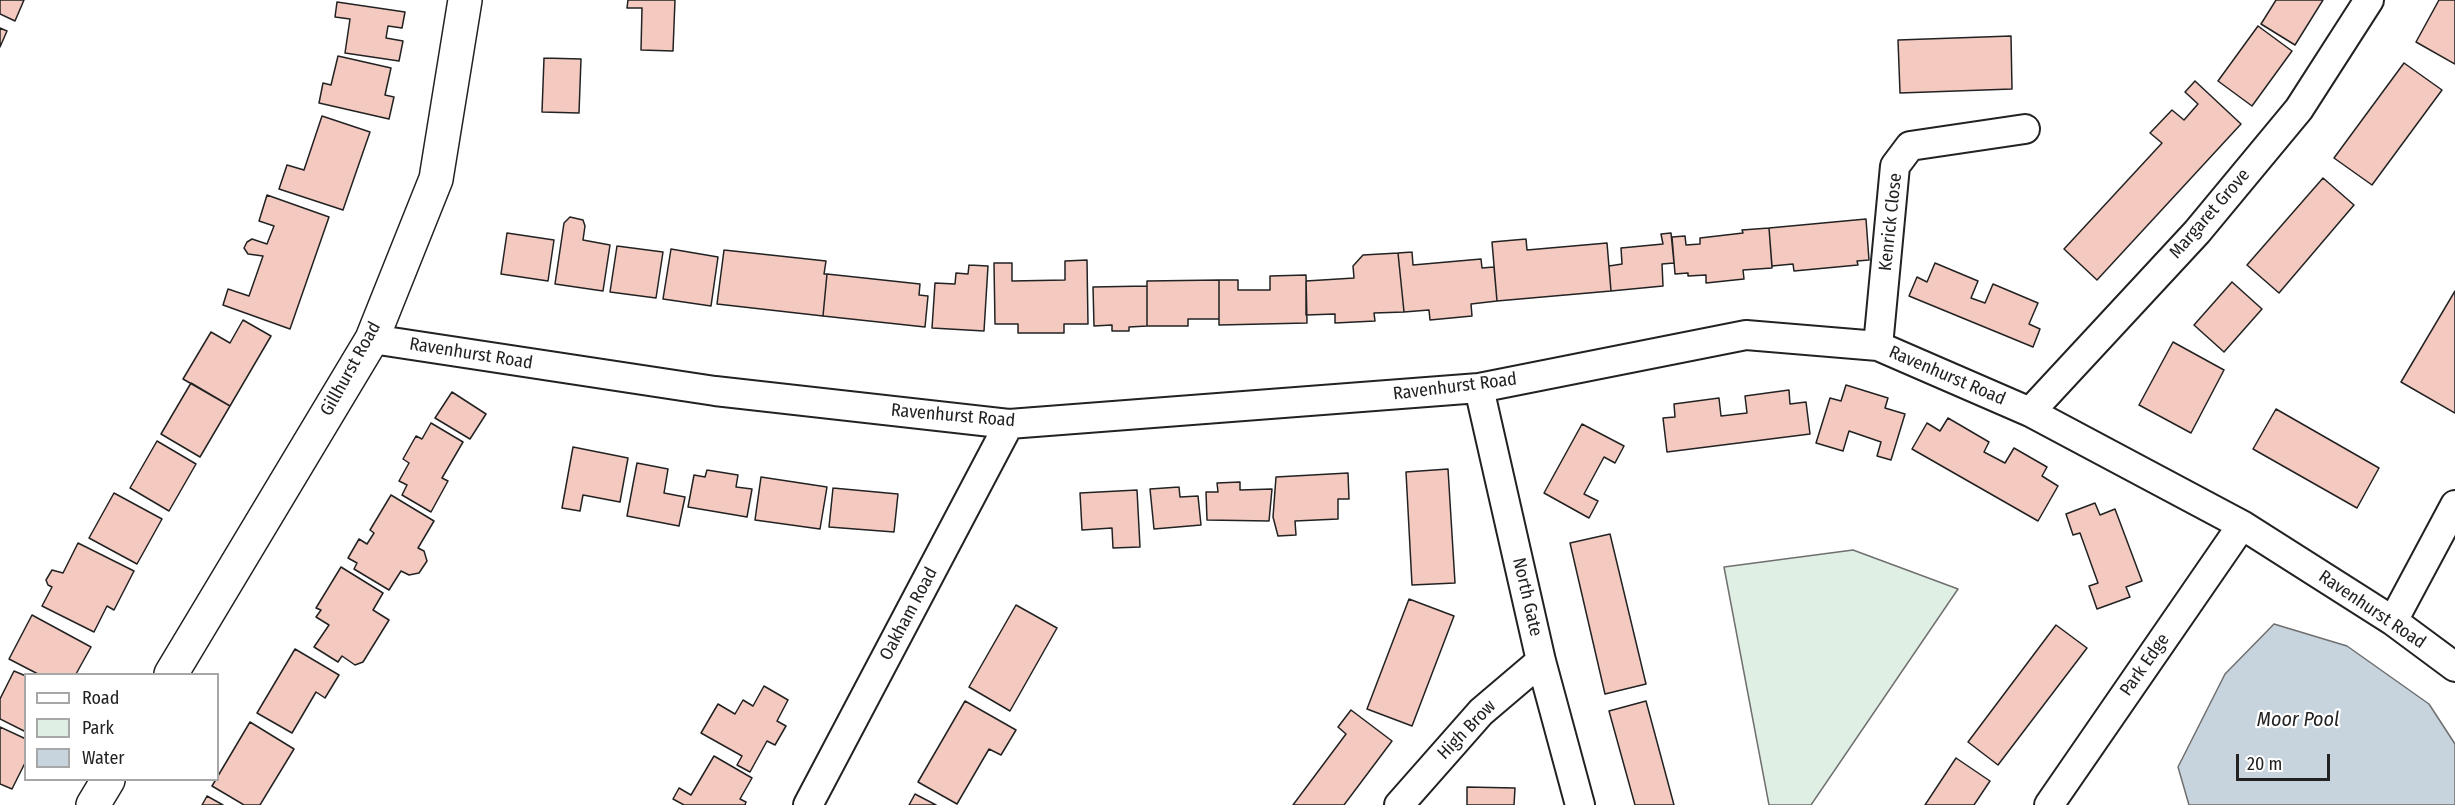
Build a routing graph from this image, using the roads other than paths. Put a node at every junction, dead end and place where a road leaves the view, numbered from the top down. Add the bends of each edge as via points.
1 (465, 0) edge
2 (2369, 0) edge
3 (2025, 129) dead end
4 (372, 339) junction
5 (1878, 346) junction
6 (1479, 388) junction
7 (2030, 412) junction
8 (1009, 424) junction
9 (2455, 505) edge
10 (2242, 525) junction
11 (2393, 621) junction
12 (1541, 661) junction
13 (2455, 667) edge
14 (172, 673) edge
15 (107, 781) edge
16 (93, 805) edge
17 (808, 805) edge
18 (1399, 805) edge
19 (1580, 805) edge
20 (2049, 805) edge

1 - 4 street, Gillhurst Road via 435,178
2 - 7 street, Margaret Grove via 2299,109 2197,232
3 - 5 street, Kenrick Close via 1911,146 1895,166
4 - 8 street, Ravenhurst Road via 715,391
4 - 14 street, Gillhurst Road
5 - 6 street, Ravenhurst Road via 1746,335
5 - 7 street, Ravenhurst Road
6 - 8 street, Ravenhurst Road
6 - 12 street, North Gate
7 - 10 street, Ravenhurst Road
8 - 17 street, Oakham Road
9 - 11 street
10 - 11 street, Ravenhurst Road
10 - 20 street, Park Edge
11 - 13 street, Ravenhurst Road
12 - 18 street, High Brow via 1481,712
12 - 19 street, North Gate
15 - 16 street

